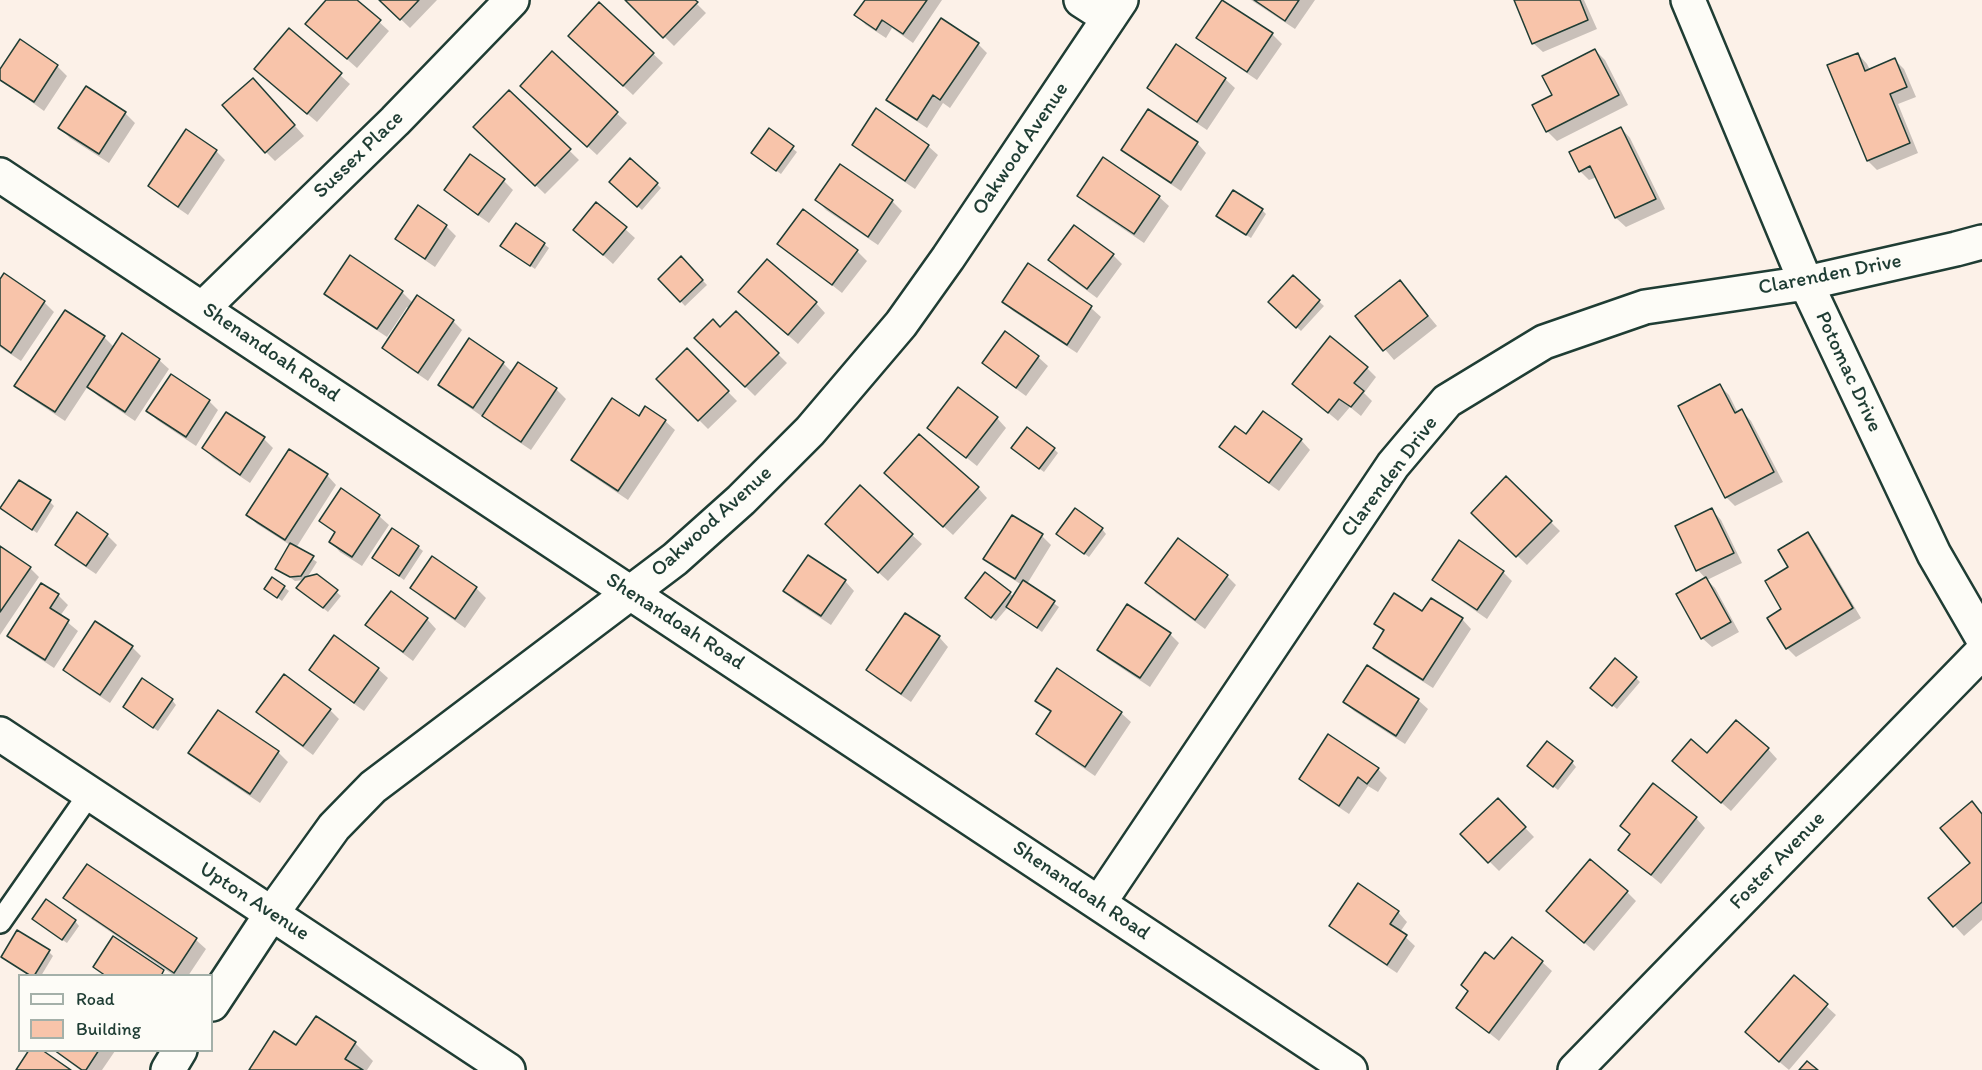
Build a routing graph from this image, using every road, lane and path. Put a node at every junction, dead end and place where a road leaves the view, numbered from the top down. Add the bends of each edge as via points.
1 (512, 0) edge
2 (1081, 0) edge
3 (1688, 0) edge
4 (1115, 9) edge
5 (0, 175) edge
6 (1982, 242) edge
7 (1806, 283) junction
8 (203, 308) junction
9 (631, 593) junction
10 (1982, 637) edge
11 (1982, 652) edge
12 (0, 734) edge
13 (90, 793) junction
14 (1099, 903) junction
15 (272, 913) junction
16 (0, 922) edge
17 (213, 1002) edge
18 (179, 1052) edge
19 (168, 1070) edge
20 (508, 1070) edge
21 (1350, 1070) edge
22 (1575, 1070) edge

1 - 8 street, Sussex Place via 395,121
2 - 4 street
3 - 7 street, Potomac Drive
4 - 9 street, Oakwood Avenue via 948,258 873,358 810,431 741,500
5 - 8 street, Shenandoah Road
6 - 7 street, Clarenden Drive
7 - 10 street, Potomac Drive via 1934,554
7 - 14 street, Clarenden Drive via 1645,307 1544,342 1447,401 1393,465
8 - 9 street, Shenandoah Road
9 - 14 street, Shenandoah Road
9 - 15 street, Oakwood Avenue via 373,787 334,827
11 - 22 street, Foster Avenue
12 - 13 street, Upton Avenue
13 - 15 street, Upton Avenue
13 - 16 lane
14 - 21 street, Shenandoah Road
15 - 17 street, Oakwood Avenue
15 - 20 street, Upton Avenue
18 - 19 street

